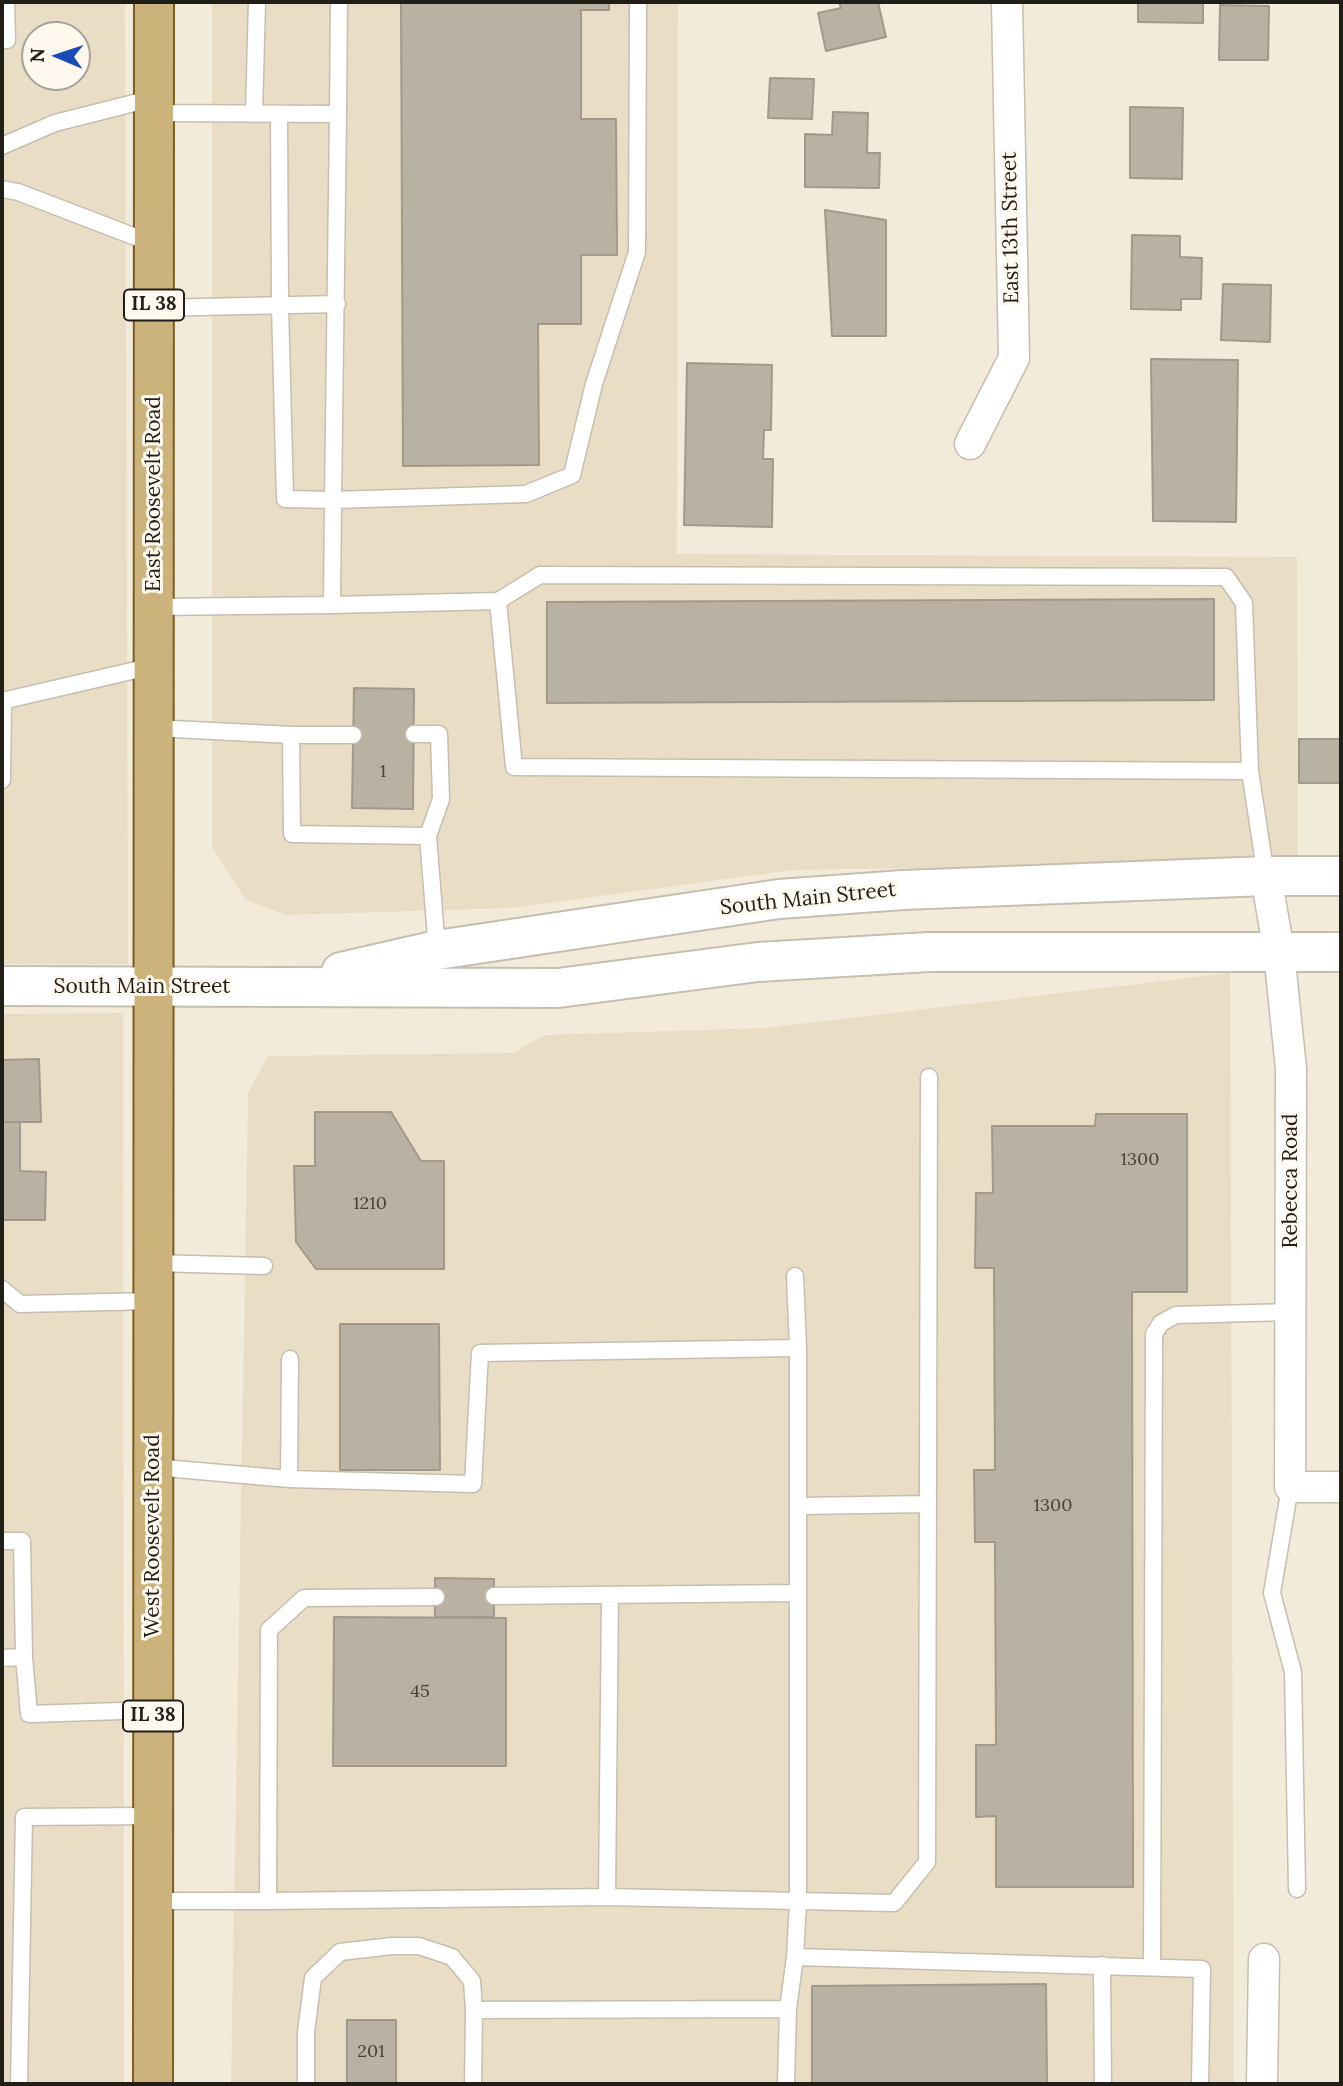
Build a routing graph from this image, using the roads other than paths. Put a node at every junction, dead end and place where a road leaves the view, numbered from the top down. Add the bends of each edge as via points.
1 (6, 2) edge
2 (154, 2) edge
3 (257, 2) edge
4 (339, 2) edge
5 (638, 2) edge
6 (1007, 2) edge
7 (2, 40) edge
8 (154, 105) junction
9 (254, 114) junction
10 (279, 114) junction
11 (338, 114) junction
12 (2, 146) edge
13 (2, 190) edge
14 (154, 244) junction
15 (337, 304) junction
16 (280, 305) junction
17 (154, 308) junction
18 (970, 444) dead end
19 (333, 500) junction
20 (498, 601) junction
21 (332, 605) junction
22 (154, 607) junction
23 (155, 665) junction
24 (2, 701) edge
25 (154, 728) junction
26 (414, 734) dead end
27 (292, 735) junction
28 (353, 735) dead end
29 (1250, 771) junction
30 (2, 780) edge
31 (428, 836) junction
32 (1266, 876) junction
33 (1341, 876) edge
34 (437, 950) junction
35 (1279, 952) junction
36 (1341, 952) edge
37 (2, 986) edge
38 (281, 986) junction
39 (155, 987) junction
40 (929, 1077) dead end
41 (154, 1263) junction
42 (264, 1266) dead end
43 (795, 1276) dead end
44 (2, 1289) edge
45 (154, 1301) junction
46 (1290, 1312) junction
47 (797, 1348) junction
48 (290, 1359) dead end
49 (153, 1467) junction
50 (289, 1479) junction
51 (1290, 1487) junction
52 (1341, 1487) edge
53 (928, 1504) junction
54 (798, 1506) junction
55 (2, 1541) edge
56 (797, 1593) junction
57 (610, 1595) junction
58 (494, 1596) dead end
59 (436, 1597) dead end
60 (24, 1657) junction
61 (2, 1658) edge
62 (153, 1710) junction
63 (153, 1816) junction
64 (1297, 1889) dead end
65 (607, 1897) junction
66 (153, 1900) junction
67 (268, 1901) junction
68 (798, 1903) junction
69 (795, 1957) junction
70 (1264, 1959) dead end
71 (1102, 1965) junction
72 (1152, 1967) junction
73 (788, 2009) junction
74 (474, 2010) junction
75 (19, 2084) edge
76 (153, 2084) edge
77 (306, 2084) edge
78 (472, 2084) edge
79 (786, 2084) edge
80 (1103, 2084) edge
81 (1200, 2084) edge
82 (1262, 2084) edge

1 - 7 lane via 7,40
2 - 8 main road, East Roosevelt Road / IL 38
3 - 9 lane
4 - 11 lane
5 - 19 lane via 637,252 594,384 572,475 526,494
6 - 18 street, East 13th Street via 1014,358
8 - 9 lane
8 - 12 lane via 55,123
8 - 14 main road, East Roosevelt Road / IL 38
9 - 10 lane
10 - 11 lane
10 - 16 lane
11 - 15 lane
13 - 14 lane
14 - 17 main road, East Roosevelt Road / IL 38
15 - 16 lane
15 - 19 lane
16 - 17 lane
16 - 19 lane via 285,499
17 - 22 main road, East Roosevelt Road / IL 38
19 - 21 lane
20 - 21 lane
20 - 29 lane via 514,767
20 - 29 lane via 540,575 1226,577 1244,603
21 - 22 lane
22 - 23 main road, East Roosevelt Road / IL 38
23 - 24 lane
23 - 25 main road, East Roosevelt Road / IL 38
24 - 30 lane
25 - 27 lane
25 - 39 main road, East Roosevelt Road / IL 38
26 - 31 lane via 439,734 440,799
27 - 28 lane
27 - 31 lane via 292,834
29 - 32 lane
31 - 34 lane
32 - 33 street, South Main Street
32 - 34 street, South Main Street via 779,899
32 - 35 street, Rebecca Road
34 - 38 street, South Main Street
35 - 36 street, South Main Street
35 - 38 street, South Main Street via 929,952 758,962 558,988
35 - 46 street, Rebecca Road via 1291,1069
37 - 39 street, South Main Street
38 - 39 street, South Main Street
39 - 41 main road, West Roosevelt Road / IL 38
40 - 53 lane
41 - 42 lane
41 - 45 main road, West Roosevelt Road / IL 38
43 - 47 lane
44 - 45 lane via 20,1304
45 - 49 main road, West Roosevelt Road / IL 38
46 - 51 street, Rebecca Road
46 - 72 lane via 1176,1315 1161,1323 1154,1334
47 - 50 lane via 480,1353 472,1484
47 - 54 lane
48 - 50 lane
49 - 50 lane
49 - 62 main road, West Roosevelt Road / IL 38
51 - 52 street
51 - 64 lane via 1272,1593 1293,1672
53 - 54 lane
53 - 68 lane via 927,1862 894,1903
54 - 56 lane
55 - 60 lane via 22,1541
56 - 57 lane
56 - 68 lane
57 - 58 lane
57 - 65 lane
59 - 67 lane via 304,1598 269,1630
60 - 61 lane
60 - 62 lane via 29,1714
62 - 63 main road, West Roosevelt Road / IL 38
63 - 66 main road, West Roosevelt Road / IL 38
63 - 75 lane via 24,1817
65 - 67 lane
65 - 68 lane
66 - 67 lane
66 - 76 main road, West Roosevelt Road / IL 38
68 - 69 lane
69 - 71 lane
69 - 73 lane
70 - 82 street
71 - 72 lane
71 - 80 lane
72 - 81 lane via 1202,1969
73 - 74 lane
73 - 79 lane
74 - 77 lane via 472,1981 452,1957 419,1946 340,1952 313,1978
74 - 78 lane

